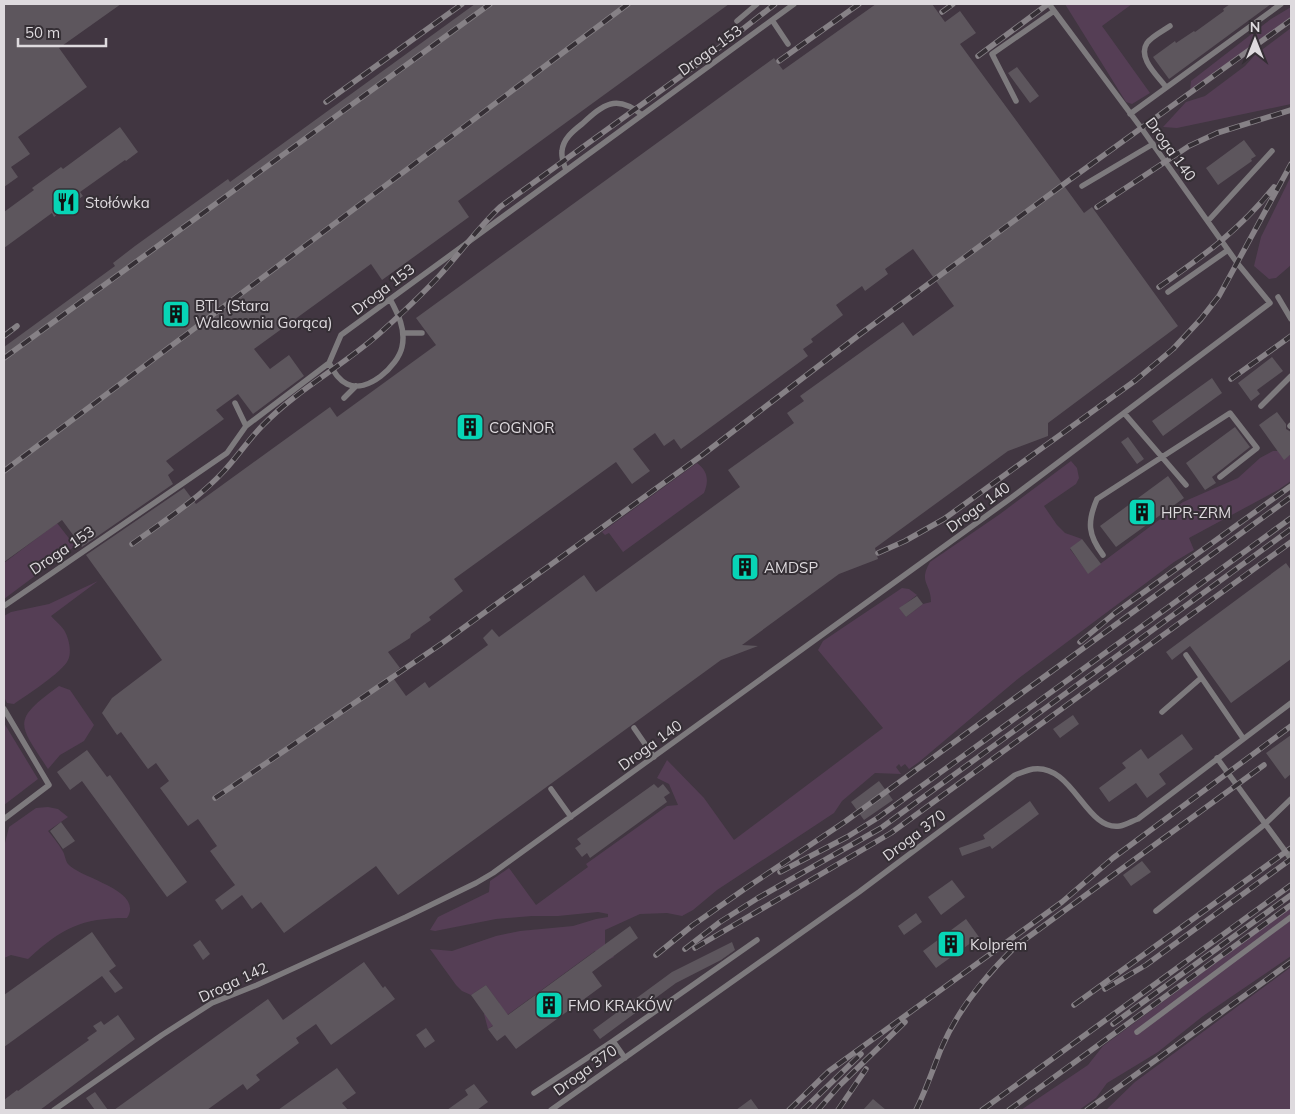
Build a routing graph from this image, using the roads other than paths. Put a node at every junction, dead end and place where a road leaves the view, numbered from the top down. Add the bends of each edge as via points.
1 (757, 4) edge
2 (794, 4) edge
3 (1049, 4) edge
4 (1281, 4) edge
5 (1054, 10) junction
6 (772, 20) junction
7 (736, 21) dead end
8 (1170, 26) dead end
9 (788, 44) dead end
10 (1166, 87) junction
11 (1016, 101) dead end
12 (1130, 114) junction
13 (642, 116) junction
14 (1153, 144) junction
15 (1272, 151) dead end
16 (566, 170) junction
17 (1082, 186) dead end
18 (1208, 221) junction
19 (1228, 250) junction
20 (1168, 292) dead end
21 (1278, 297) dead end
22 (390, 299) junction
23 (1291, 318) edge
24 (403, 333) junction
25 (422, 333) dead end
26 (329, 363) junction
27 (1291, 376) edge
28 (356, 386) junction
29 (344, 398) dead end
30 (235, 403) dead end
31 (1261, 406) dead end
32 (1124, 413) junction
33 (246, 426) junction
34 (1163, 457) junction
35 (1220, 477) dead end
36 (1186, 485) dead end
37 (1103, 555) dead end
38 (4, 606) edge
39 (1186, 655) dead end
40 (1201, 678) junction
41 (1291, 703) edge
42 (4, 710) edge
43 (1162, 712) dead end
44 (634, 728) dead end
45 (1243, 738) junction
46 (654, 757) junction
47 (1217, 758) junction
48 (551, 789) dead end
49 (1291, 799) edge
50 (571, 816) junction
51 (4, 819) edge
52 (1265, 824) junction
53 (1291, 859) edge
54 (1156, 911) dead end
55 (1291, 917) edge
56 (383, 927) joint
57 (758, 940) dead end
58 (1137, 1032) dead end
59 (613, 1041) junction
60 (624, 1058) junction
61 (534, 1093) dead end
62 (54, 1110) edge
63 (551, 1110) edge

1 - 7 lane
2 - 6 lane, Droga 153
3 - 5 lane, Droga 140
4 - 10 lane
5 - 11 lane via 992,54
5 - 12 lane, Droga 140
6 - 9 lane
6 - 13 lane, Droga 153
8 - 10 lane via 1148,41 1145,52 1148,62
10 - 12 lane
12 - 14 lane, Droga 140
13 - 16 lane, Droga 153
13 - 16 lane via 624,104 602,106 565,141 562,160
14 - 17 lane
14 - 18 lane, Droga 140
15 - 18 lane
16 - 22 lane, Droga 153
18 - 19 lane, Droga 140
19 - 20 lane
19 - 32 lane, Droga 140 via 1270,302
21 - 23 lane
22 - 24 lane via 400,318
22 - 26 lane, Droga 153 via 341,336
24 - 25 lane
24 - 28 lane via 396,362 375,381
26 - 28 lane via 340,380
26 - 33 lane, Droga 153
27 - 31 lane
28 - 29 lane
30 - 33 lane
32 - 34 lane
32 - 46 lane, Droga 140
33 - 38 lane, Droga 153 via 227,453
34 - 35 lane via 1230,413 1258,448
34 - 36 lane
34 - 37 lane via 1097,499 1090,528 1094,543
39 - 40 lane
40 - 43 lane
40 - 45 lane
41 - 45 lane, Droga 370
42 - 51 lane via 49,785
44 - 46 lane
45 - 47 lane, Droga 370
46 - 50 lane, Droga 140
47 - 52 lane
47 - 60 lane, Droga 370 via 1138,819 1119,826 1106,824 1093,815 1054,772 1035,769 1015,775 859,892
48 - 50 lane
49 - 52 lane
50 - 56 lane, Droga 140 via 485,878
52 - 53 lane
52 - 54 lane
55 - 58 lane
56 - 62 lane, Droga 142 via 212,1003
57 - 59 lane
59 - 60 lane
59 - 61 lane
60 - 63 lane, Droga 370

